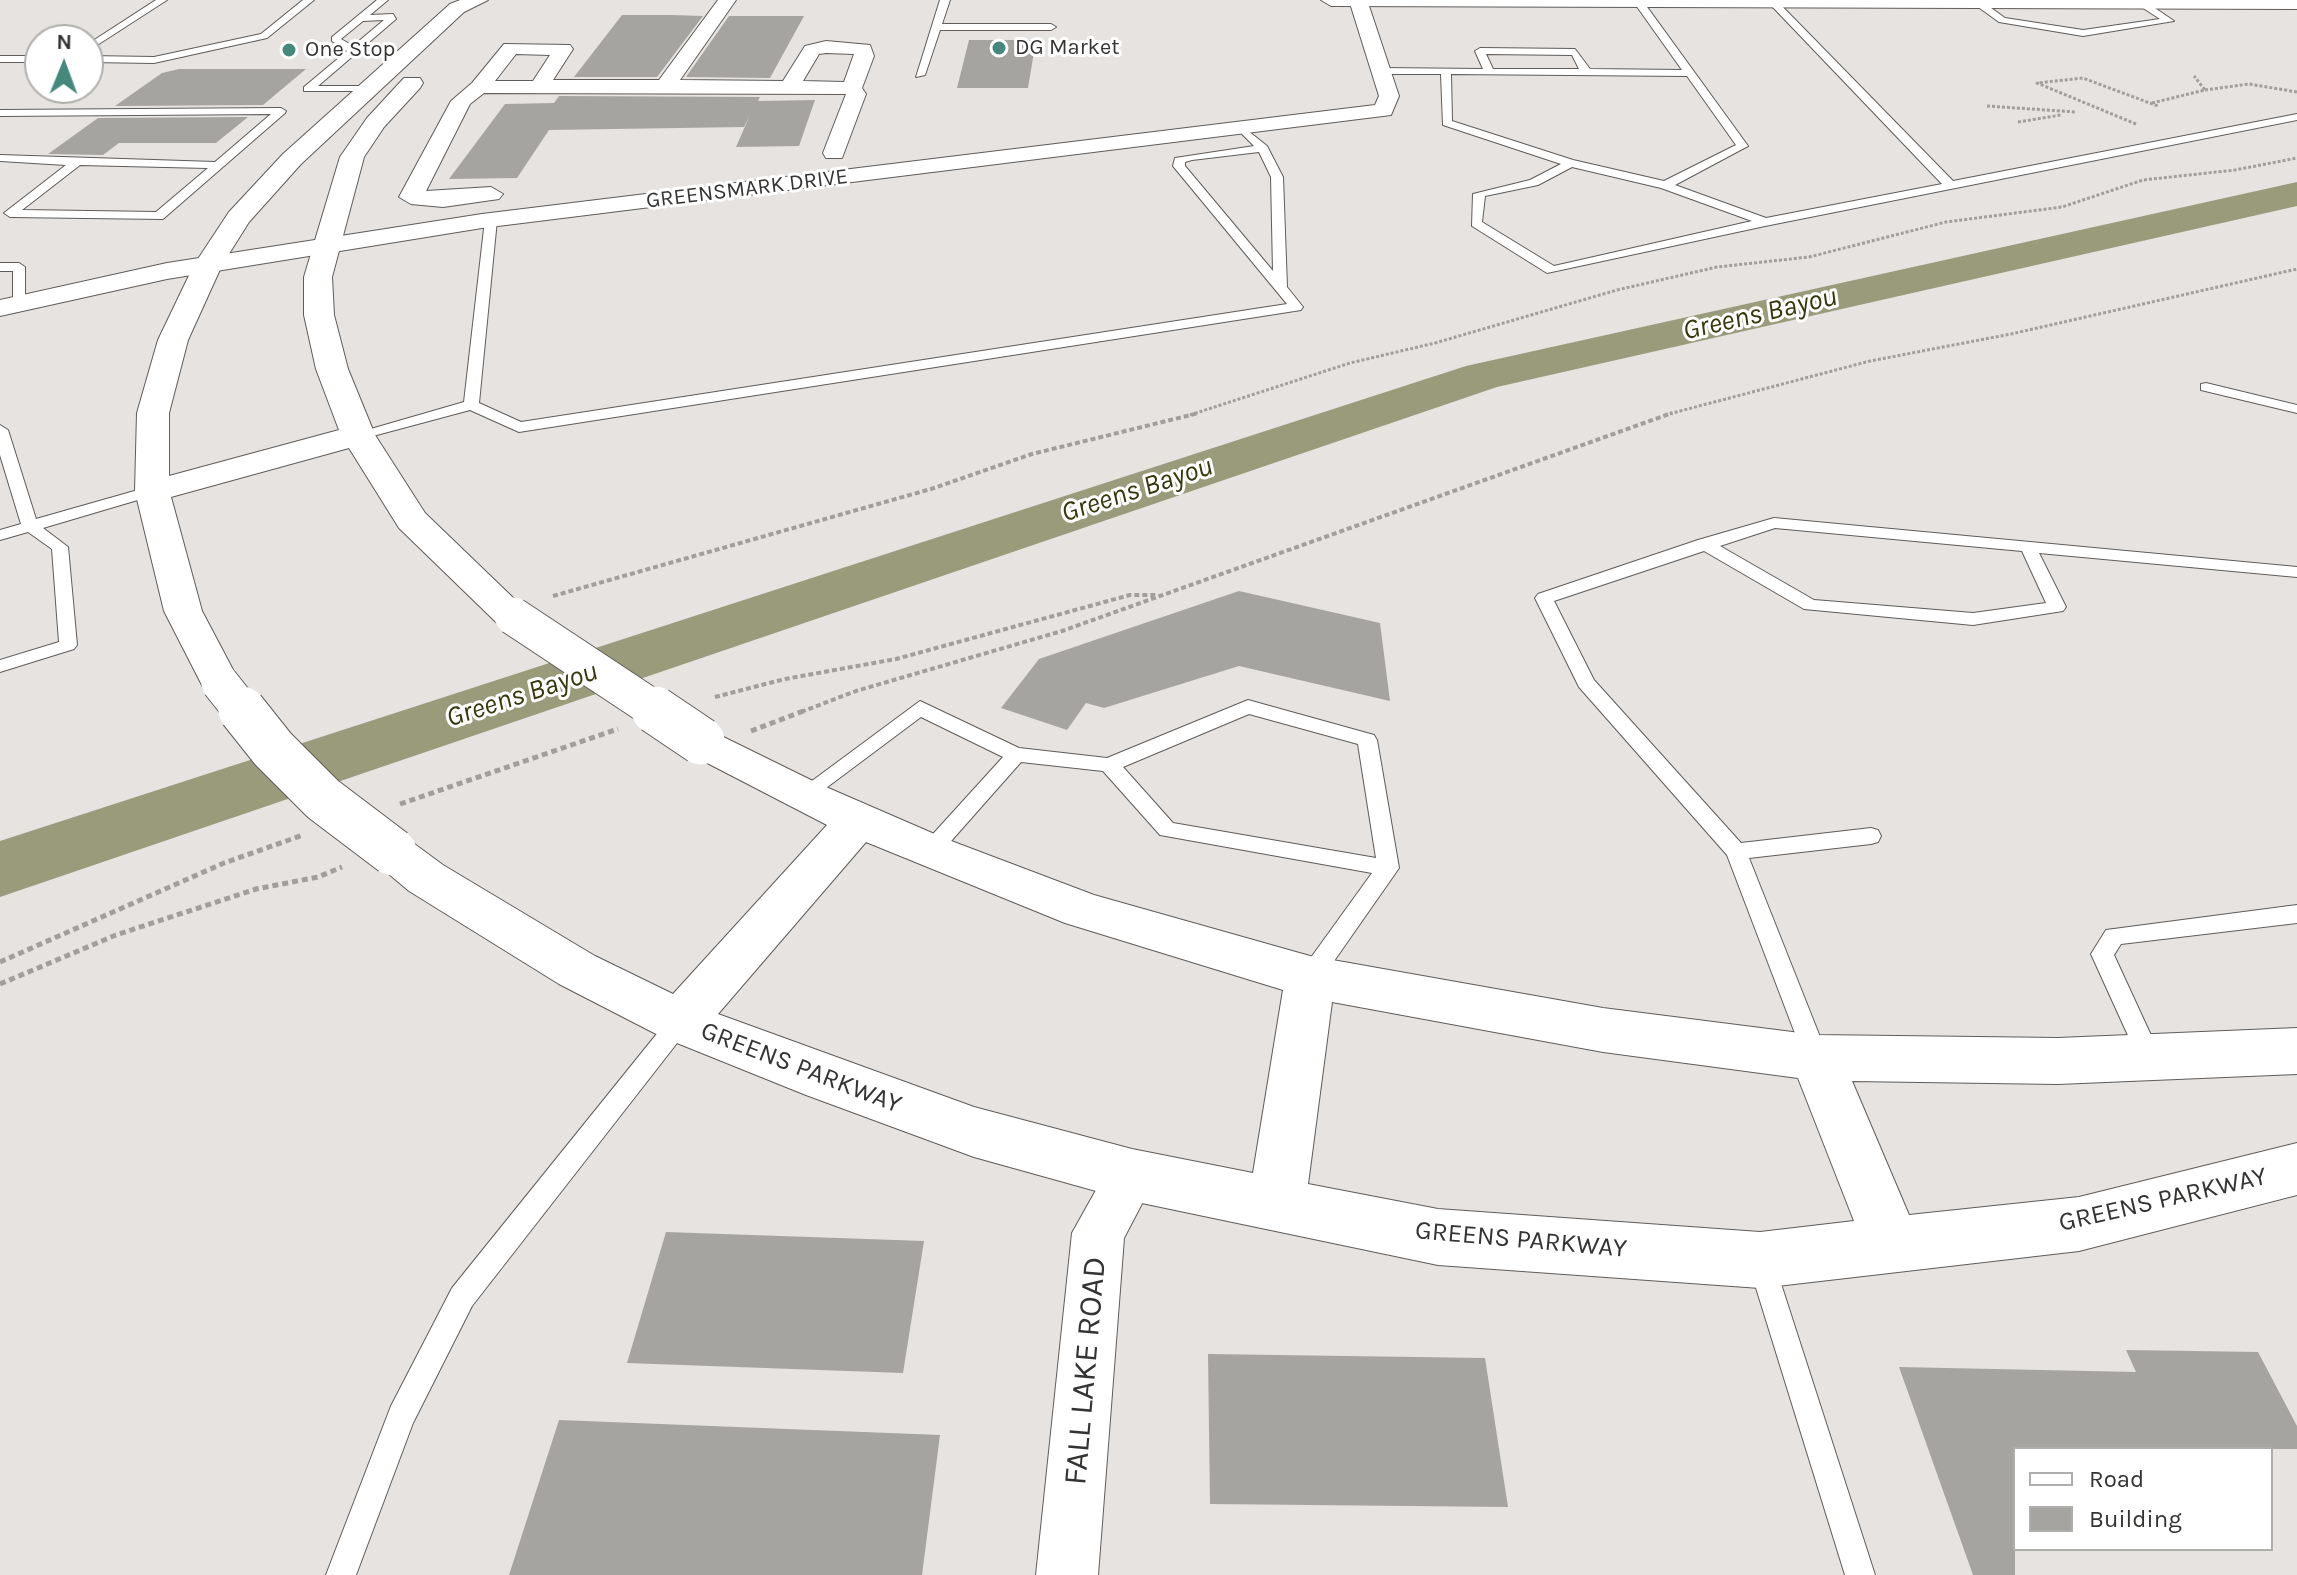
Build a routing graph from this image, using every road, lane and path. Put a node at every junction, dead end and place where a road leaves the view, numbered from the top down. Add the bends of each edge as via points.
1 (162, 0) edge
2 (309, 0) edge
3 (383, 0) edge
4 (480, 0) edge
5 (727, 0) edge
6 (945, 0) edge
7 (1331, 0) edge
8 (1358, 0) edge
9 (1505, 0) edge
10 (1772, 0) edge
11 (1638, 1) edge
12 (1977, 2) edge
13 (2140, 2) junction
14 (2297, 3) edge
15 (362, 18) junction
16 (936, 27) junction
17 (1051, 27) dead end
18 (104, 38) edge
19 (353, 51) junction
20 (0, 59) edge
21 (24, 59) edge
22 (104, 59) edge
23 (1380, 71) junction
24 (1489, 71) junction
25 (1446, 72) junction
26 (1586, 72) junction
27 (1692, 73) junction
28 (920, 75) dead end
29 (2194, 76) dead end
30 (665, 86) junction
31 (479, 87) junction
32 (539, 87) junction
33 (789, 88) junction
34 (852, 88) junction
35 (369, 89) junction
36 (406, 89) junction
37 (2205, 90) junction
38 (2297, 92) edge
39 (2151, 103) junction
40 (1987, 106) dead end
41 (2158, 106) dead end
42 (2094, 109) junction
43 (2076, 112) junction
44 (0, 113) edge
45 (2297, 117) edge
46 (2018, 122) dead end
47 (1242, 129) junction
48 (2177, 141) junction
49 (1263, 148) junction
50 (0, 158) edge
51 (2297, 158) edge
52 (77, 162) junction
53 (1570, 163) junction
54 (219, 165) junction
55 (835, 178) junction
56 (1665, 185) junction
57 (1952, 187) junction
58 (521, 191) dead end
59 (491, 220) junction
60 (1765, 222) junction
61 (326, 246) junction
62 (208, 265) junction
63 (0, 267) edge
64 (2297, 269) edge
65 (1280, 287) junction
66 (10, 306) edge
67 (2206, 387) dead end
68 (471, 405) junction
69 (2297, 409) edge
70 (0, 430) edge
71 (358, 435) junction
72 (152, 491) junction
73 (30, 526) junction
74 (0, 535) edge
75 (1704, 544) junction
76 (2028, 547) junction
77 (2296, 573) edge
78 (1161, 595) junction
79 (505, 610) junction
80 (0, 666) edge
81 (708, 699) dead end
82 (625, 726) dead end
83 (710, 745) junction
84 (1016, 755) junction
85 (1109, 765) junction
86 (803, 795) junction
87 (860, 818) junction
88 (306, 834) dead end
89 (388, 834) junction
90 (1871, 836) dead end
91 (930, 851) junction
92 (1736, 851) junction
93 (1388, 868) junction
94 (2297, 914) edge
95 (0, 962) edge
96 (1310, 977) junction
97 (0, 984) edge
98 (680, 1022) junction
99 (2297, 1051) edge
100 (2149, 1057) junction
101 (1816, 1058) junction
102 (2297, 1169) edge
103 (1132, 1175) junction
104 (1277, 1202) junction
105 (1892, 1244) junction
106 (1760, 1260) junction
107 (341, 1575) edge
108 (1067, 1575) edge
109 (1860, 1575) edge

1 - 18 lane
2 - 22 lane via 264,36 154,60
3 - 15 lane
4 - 35 street, GREENS PARKWAY via 457,8
4 - 36 street, GREENS PARKWAY via 487,7
5 - 30 street
6 - 16 lane
7 - 8 street
8 - 9 street
8 - 23 street, GREENSMARK DRIVE
9 - 11 street
10 - 11 street
10 - 12 street
10 - 57 lane
11 - 27 lane
12 - 13 street
12 - 13 lane via 2002,20 2083,33 2169,21
13 - 14 street
15 - 19 lane via 335,39
15 - 19 lane via 393,17
16 - 17 lane
16 - 28 lane
19 - 35 lane via 308,89
20 - 21 lane
23 - 25 lane
23 - 47 street, GREENSMARK DRIVE via 1389,96 1383,110
24 - 25 lane
24 - 26 lane
24 - 26 lane via 1480,51 1575,52
25 - 53 lane via 1447,123
26 - 27 lane
27 - 56 lane via 1742,146
29 - 37 path
30 - 32 street
30 - 33 street
31 - 32 street
31 - 32 street via 511,48 563,49
31 - 58 street via 461,101 411,197 443,200
33 - 34 street
33 - 34 street via 812,50 826,47 863,49
34 - 55 street via 856,94 826,154
35 - 36 street
35 - 62 street, GREENS PARKWAY via 238,218
36 - 61 street, GREENS PARKWAY via 352,157
37 - 38 path via 2249,84
37 - 39 path
39 - 41 path
39 - 42 path via 2083,78 2037,83
40 - 43 path
42 - 43 path
42 - 48 path
43 - 46 path
44 - 54 lane via 281,111
45 - 48 lane
47 - 49 lane
47 - 55 street, GREENSMARK DRIVE
48 - 57 lane
49 - 65 lane via 1277,177
49 - 65 lane via 1192,157 1179,160 1179,166
50 - 52 lane
51 - 79 path via 2143,180 2062,207 1915,228 1809,257 1717,267 1602,294 1300,378 1220,408 1032,454 931,489
52 - 54 lane
52 - 54 lane via 10,213 159,216
53 - 56 lane
53 - 60 lane via 1534,183 1479,194 1476,223 1552,270
55 - 59 street, GREENSMARK DRIVE
56 - 60 lane
57 - 60 lane
59 - 61 street, GREENSMARK DRIVE
59 - 68 lane
61 - 62 street, GREENSMARK DRIVE
61 - 71 street, GREENS PARKWAY via 318,277 319,315 332,369
62 - 66 street, GREENSMARK DRIVE
62 - 72 street, GREENS PARKWAY via 173,340 153,413
63 - 66 lane via 19,267
64 - 78 path via 1870,361 1662,416
65 - 68 lane via 1296,307 519,427
67 - 69 lane
68 - 71 lane
70 - 73 lane
71 - 72 street
71 - 79 street, GREENS PARKWAY via 412,520
72 - 73 lane
72 - 89 street, GREENS PARKWAY, bridge via 183,611 220,683 273,749 323,799
73 - 74 lane
73 - 80 lane via 60,547 68,645
75 - 76 lane via 1774,523
75 - 76 lane via 1810,605 1973,619 2057,607
75 - 92 lane via 1544,598 1586,683
76 - 77 lane
78 - 81 path via 1130,595 896,659
78 - 83 path via 1062,631 842,696
79 - 83 street, GREENS PARKWAY, bridge
82 - 89 path
83 - 86 street, GREENS PARKWAY
84 - 85 lane
84 - 86 lane via 920,708
84 - 91 lane
85 - 93 lane via 1167,830
85 - 93 lane via 1248,707 1367,740
86 - 87 street, GREENS PARKWAY
87 - 91 street, GREENS PARKWAY
87 - 98 street
88 - 95 path via 224,863
89 - 97 path via 318,877 192,908
89 - 98 street, GREENS PARKWAY via 426,878 577,970
90 - 92 lane
91 - 96 street, GREENS PARKWAY via 1082,910
92 - 101 lane
93 - 96 lane
94 - 100 lane via 2114,936 2102,954
96 - 101 street, GREENS PARKWAY via 1603,1030
96 - 104 street
98 - 103 street, GREENS PARKWAY via 974,1132
98 - 107 lane via 462,1297 401,1416
99 - 100 street, GREENS PARKWAY
100 - 101 street, GREENS PARKWAY
101 - 105 street
102 - 105 street, GREENS PARKWAY via 2079,1224
103 - 104 street, GREENS PARKWAY
103 - 108 street, FALL LAKE ROAD via 1098,1233
104 - 106 street, GREENS PARKWAY via 1438,1237
105 - 106 street, GREENS PARKWAY
106 - 109 lane

